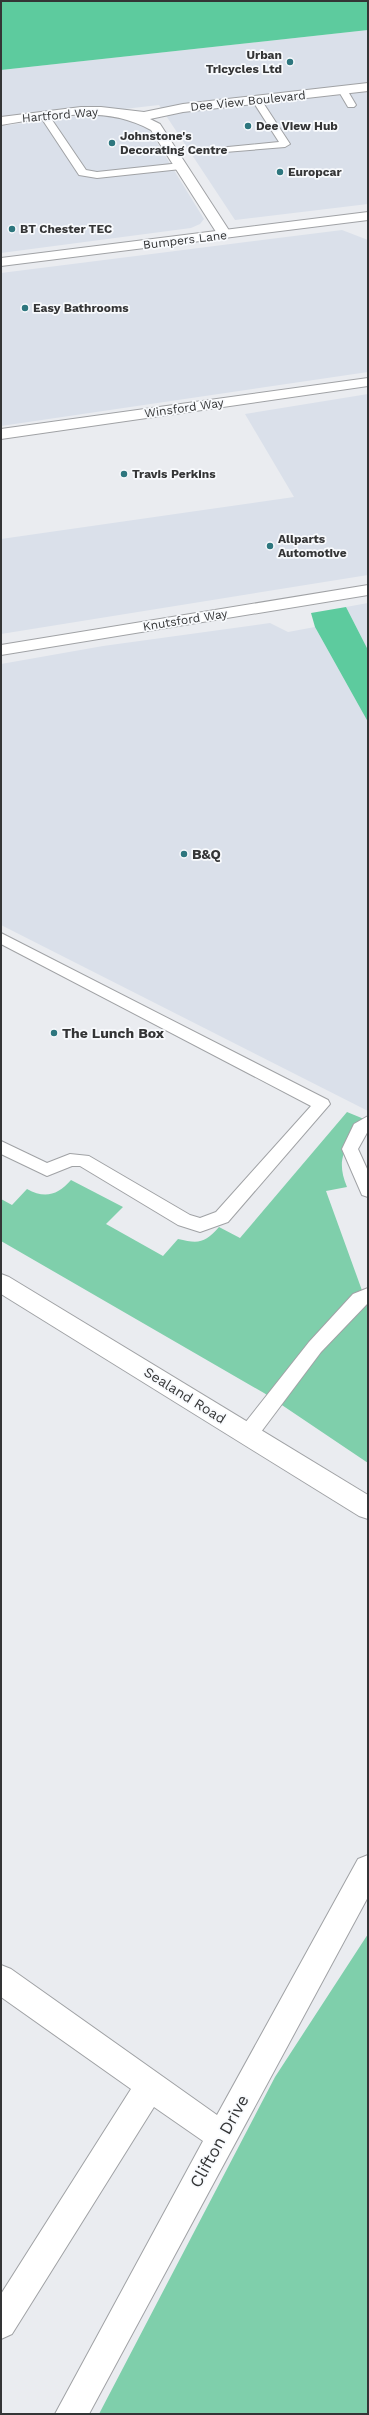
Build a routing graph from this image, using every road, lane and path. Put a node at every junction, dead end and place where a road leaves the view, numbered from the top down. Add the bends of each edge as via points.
1 (368, 87) edge
2 (343, 90) junction
3 (256, 100) junction
4 (352, 105) dead end
5 (128, 114) junction
6 (46, 116) junction
7 (1, 121) edge
8 (228, 150) dead end
9 (181, 166) junction
10 (368, 216) edge
11 (225, 235) junction
12 (1, 262) edge
13 (368, 382) edge
14 (1, 434) edge
15 (368, 590) edge
16 (1, 650) edge
17 (1, 938) edge
18 (368, 1122) edge
19 (1, 1147) edge
20 (368, 1190) edge
21 (1, 1283) edge
22 (368, 1295) edge
23 (248, 1434) junction
24 (368, 1508) edge
25 (368, 1869) edge
26 (1, 1979) edge
27 (150, 2086) junction
28 (221, 2136) junction
29 (1, 2323) edge
30 (71, 2414) edge

1 - 2 street, Dee View Boulevard
2 - 3 street, Dee View Boulevard
2 - 4 lane
3 - 5 street, Dee View Boulevard via 183,108 144,116
3 - 8 lane via 285,144
5 - 6 street, Hartford Way via 96,110
5 - 9 street, Hartford Way via 146,120 156,128
6 - 7 street, Hartford Way
6 - 9 lane via 83,173 97,175
9 - 11 street, Hartford Way
10 - 11 street, Bumpers Lane
11 - 12 street, Bumpers Lane
13 - 14 street, Winsford Way
15 - 16 street, Knutsford Way
17 - 19 lane via 322,1104 222,1217 200,1225 184,1220 83,1160 70,1160 47,1170
18 - 20 lane via 360,1128 350,1149
21 - 23 street, Sealand Road
22 - 23 lane via 360,1299 315,1347
23 - 24 street, Sealand Road
25 - 28 street, Clifton Drive
26 - 27 street
27 - 28 street
27 - 29 street
28 - 30 street, Clifton Drive

